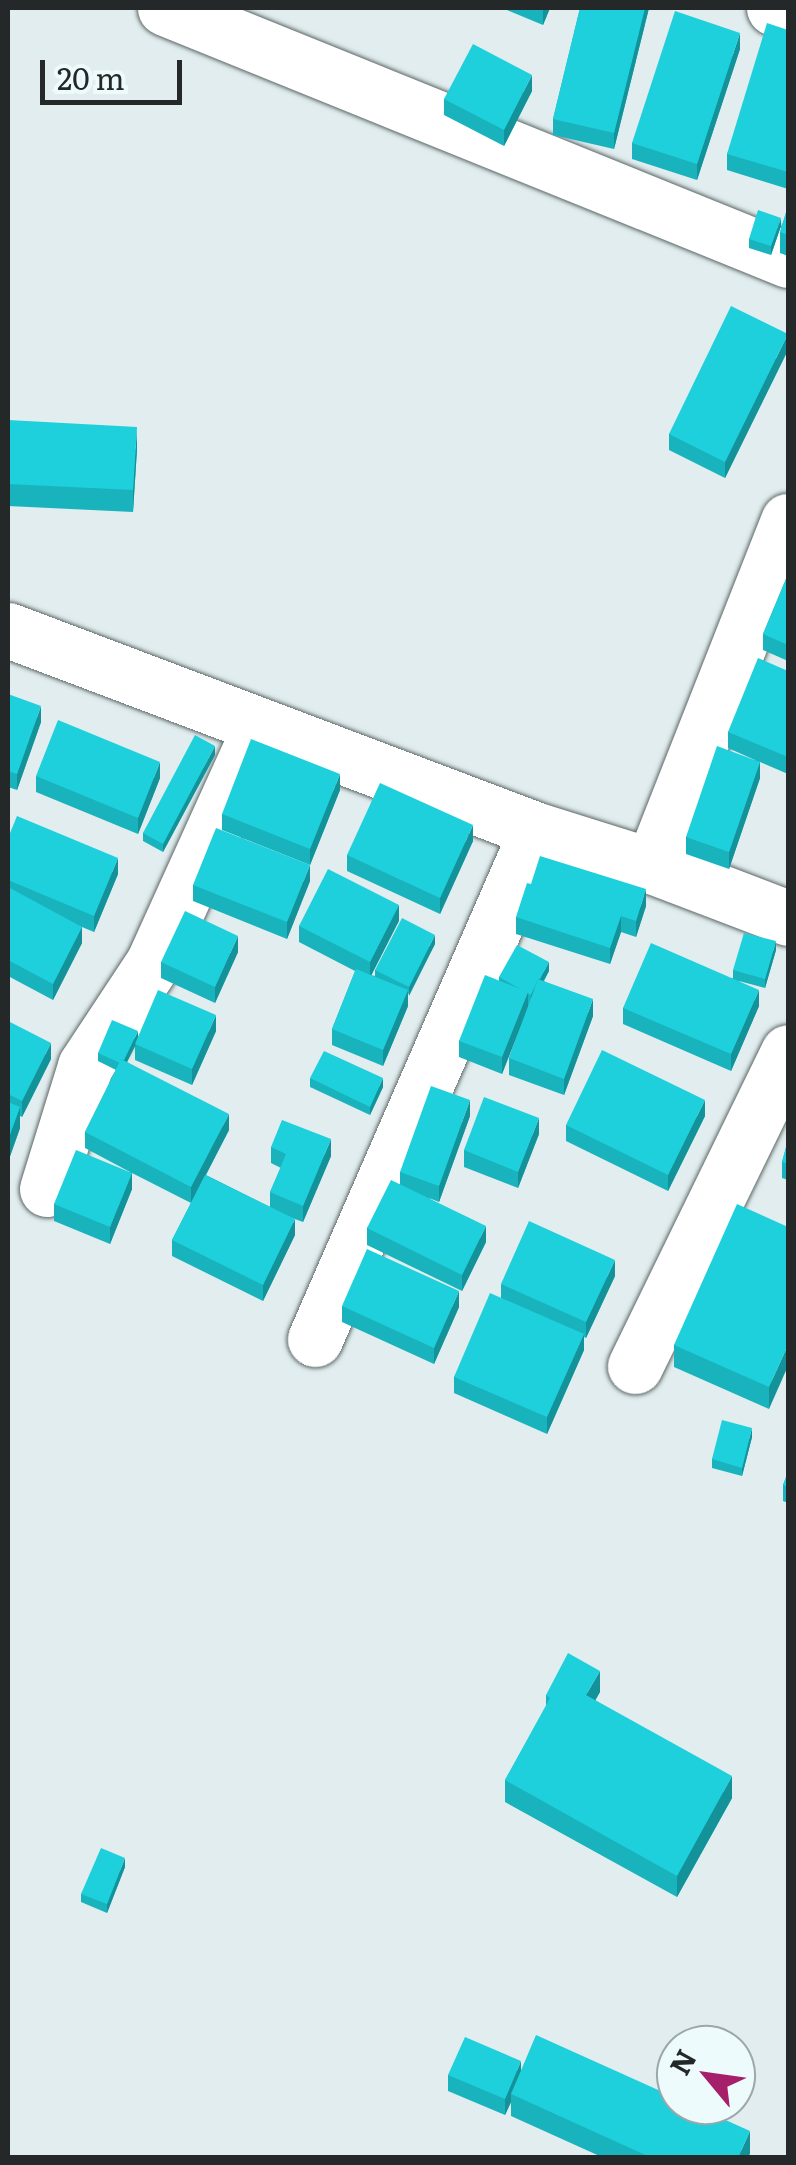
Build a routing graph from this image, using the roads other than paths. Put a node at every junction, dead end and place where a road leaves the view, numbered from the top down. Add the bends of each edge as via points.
1 (164, 8) edge
2 (774, 8) edge
3 (788, 13) edge
4 (788, 260) edge
5 (788, 521) edge
6 (8, 630) edge
7 (260, 727) junction
8 (537, 830) junction
9 (652, 866) junction
10 (788, 918) edge
11 (788, 1052) edge
12 (47, 1189) dead end
13 (315, 1339) dead end
14 (635, 1366) dead end

1 - 4 street
2 - 3 street
5 - 9 street
6 - 7 street
7 - 8 street
7 - 12 street via 153,963 85,1066
8 - 9 street
8 - 13 street
9 - 10 street
11 - 14 street

